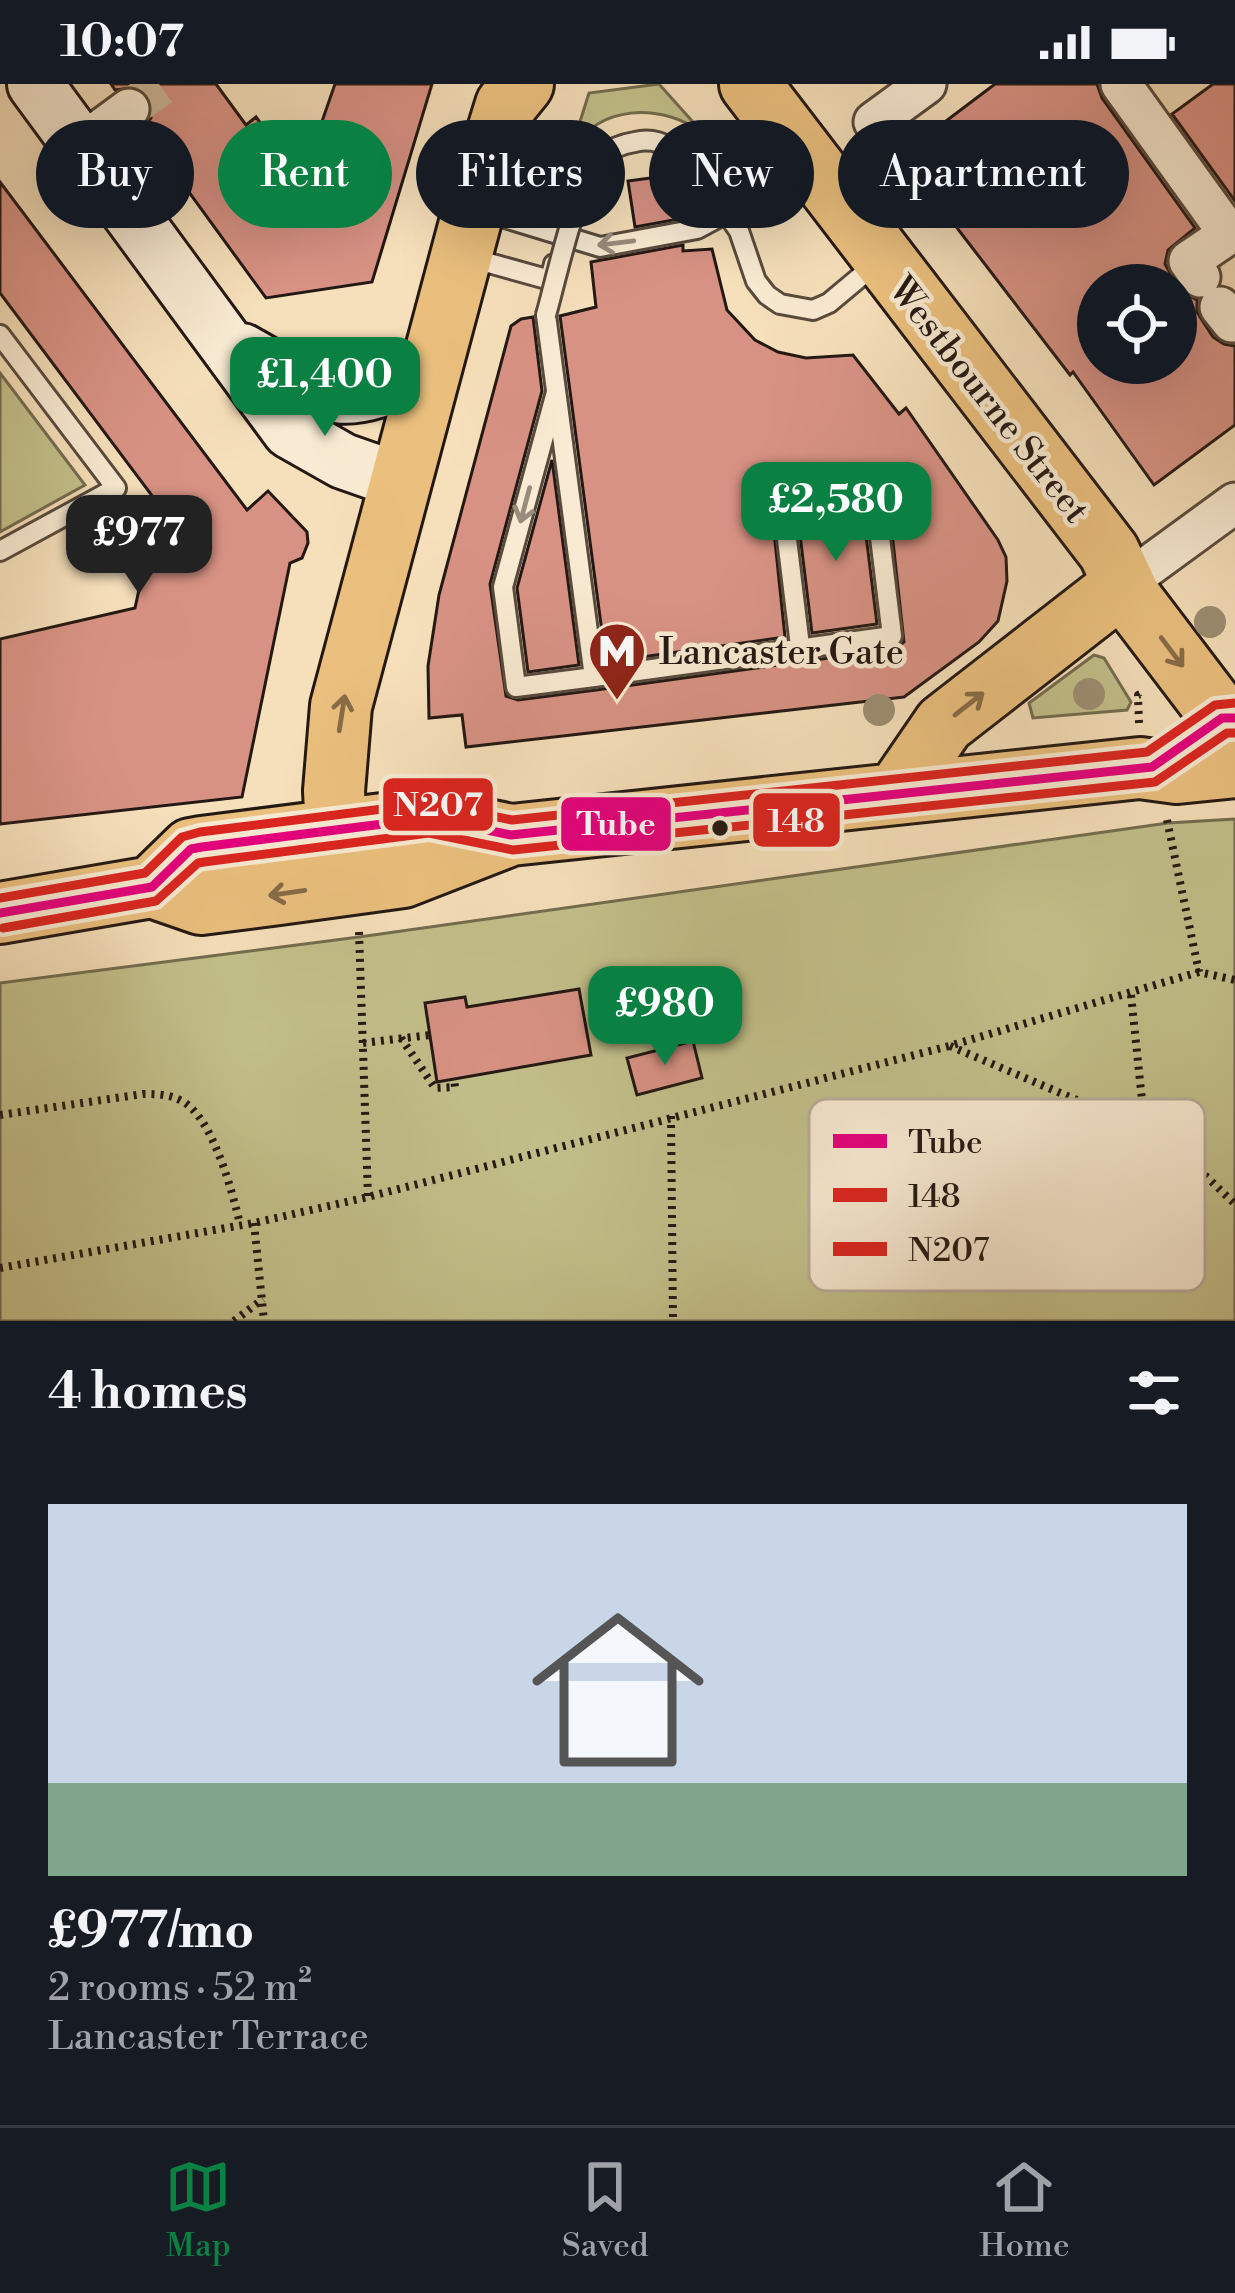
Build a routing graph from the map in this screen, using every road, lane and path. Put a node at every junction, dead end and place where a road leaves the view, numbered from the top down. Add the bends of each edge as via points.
1 (35, 84) edge
2 (750, 84) edge
3 (926, 84) edge
4 (1121, 84) edge
5 (512, 91) edge
6 (129, 109) tunnel mouth
7 (62, 120) edge
8 (114, 120) edge
9 (877, 120) edge
10 (649, 141) edge
11 (142, 228) edge
12 (699, 228) edge
13 (736, 228) edge
14 (467, 231) junction
15 (563, 236) junction
16 (882, 259) junction
17 (1219, 302) edge
18 (0, 335) edge
19 (229, 344) junction
20 (429, 368) junction
21 (556, 392) junction
22 (400, 482) junction
23 (1235, 503) edge
24 (0, 550) edge
25 (1124, 584) junction
26 (794, 647) junction
27 (593, 677) junction
28 (1231, 734) edge
29 (896, 794) junction
30 (1160, 795) junction
31 (336, 830) junction
32 (512, 835) junction
33 (152, 887) junction
34 (0, 913) edge
35 (359, 937) dead end
36 (1199, 972) junction
37 (1235, 980) edge
38 (1131, 994) junction
39 (430, 1035) dead end
40 (401, 1038) junction
41 (363, 1042) junction
42 (949, 1046) junction
43 (454, 1079) dead end
44 (1074, 1099) edge
45 (1141, 1099) edge
46 (0, 1115) edge
47 (671, 1116) junction
48 (1205, 1175) edge
49 (368, 1197) junction
50 (1235, 1204) edge
51 (254, 1223) junction
52 (240, 1224) junction
53 (0, 1268) edge
54 (263, 1299) junction
55 (234, 1321) edge
56 (260, 1321) edge
57 (674, 1321) edge

1 - 7 street
2 - 16 main road, Westbourne Street
3 - 9 street
4 - 17 street via 1229,234 1189,262
5 - 14 main road
6 - 8 street
10 - 21 lane, bridge via 618,145 598,159 580,199 546,316
11 - 19 street
12 -> 15 lane via 600,247
13 - 16 lane via 756,280 796,310 829,303
14 - 15 lane
14 - 15 lane via 550,280
14 - 20 main road
16 - 25 main road, Westbourne Street via 1109,552
18 - 24 lane via 116,488
19 - 20 street via 318,394 361,397
19 - 22 street via 290,431
20 - 22 main road
21 - 27 lane
21 -> 27 lane via 503,587 516,687
31 -> 22 main road via 341,706
23 - 25 street
25 -> 28 main road, Westbourne Street
29 -> 25 main road via 944,724
26 - 26 lane via 892,636 873,480 781,490
26 - 27 lane
28 - 30 main road
29 - 30 main road
29 - 32 main road
30 - 36 path
31 - 32 main road via 430,818
31 - 33 main road via 191,849
32 -> 33 main road via 403,878 201,904
33 - 34 main road
35 - 41 path
36 - 37 path
36 - 38 path
38 - 42 path
38 - 45 path
39 - 40 path
40 - 41 path
40 - 43 path via 435,1088 455,1087
41 - 49 path
42 - 44 path
42 - 47 path
46 - 52 path via 143,1094 183,1101 206,1128
47 - 49 path
47 - 57 path
48 - 50 path
49 - 51 path
51 - 52 path
51 - 54 path
52 - 53 path
54 - 55 path
54 - 56 path

